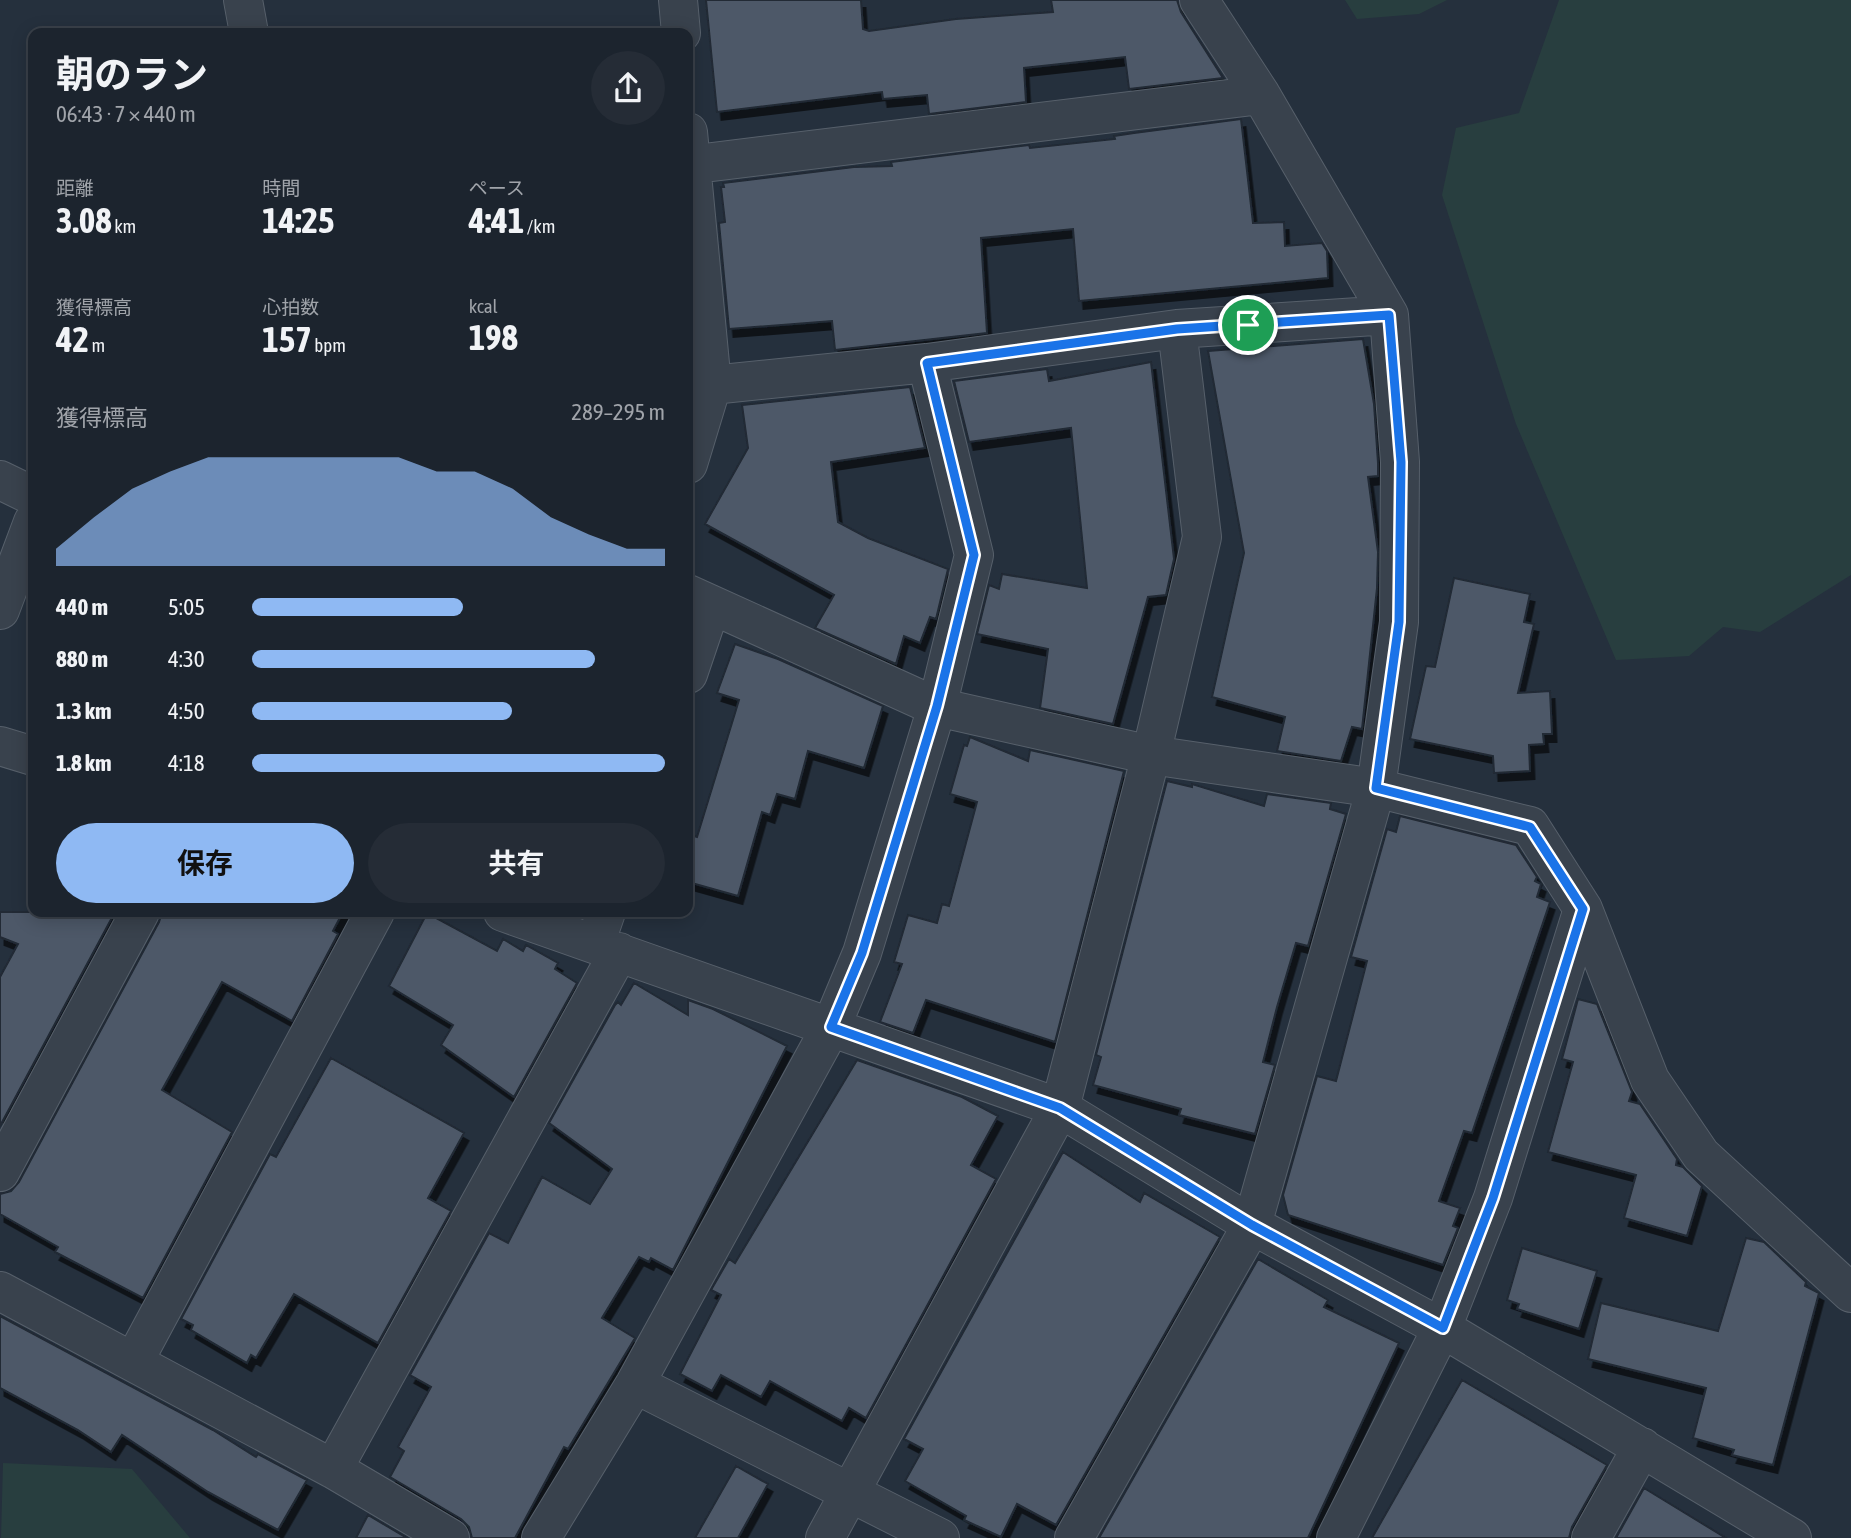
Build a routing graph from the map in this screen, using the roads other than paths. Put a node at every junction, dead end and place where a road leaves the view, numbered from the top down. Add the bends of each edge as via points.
1 (243, 0) edge
2 (678, 0) edge
3 (1199, 0) edge
4 (248, 28) edge
5 (681, 28) edge
6 (1261, 95) junction
7 (693, 154) edge
8 (693, 194) edge
9 (1389, 315) junction
10 (1177, 329) junction
11 (927, 363) junction
12 (712, 384) junction
13 (693, 447) edge
14 (0, 480) edge
15 (28, 494) edge
16 (28, 535) edge
17 (699, 600) edge
18 (0, 610) edge
19 (693, 640) edge
20 (937, 706) junction
21 (0, 746) edge
22 (28, 755) edge
23 (1151, 755) junction
24 (1376, 788) junction
25 (1583, 909) junction
26 (137, 917) edge
27 (372, 917) edge
28 (525, 917) edge
29 (607, 936) edge
30 (831, 1027) junction
31 (1060, 1108) junction
32 (0, 1172) edge
33 (1252, 1225) junction
34 (0, 1291) edge
35 (1851, 1293) edge
36 (1443, 1328) junction
37 (134, 1361) junction
38 (635, 1384) junction
39 (1642, 1447) junction
40 (333, 1469) junction
41 (848, 1494) junction
42 (450, 1538) edge
43 (541, 1538) edge
44 (825, 1538) edge
45 (940, 1538) edge
46 (1074, 1538) edge
47 (1336, 1538) edge
48 (1591, 1538) edge
49 (1793, 1538) edge

1 - 4 street
2 - 5 street
3 - 6 street
6 - 7 street
6 - 9 street
8 - 12 street
9 - 10 street
9 - 24 street via 1401,462 1399,622
10 - 11 street
10 - 23 street via 1202,537
11 - 12 street
11 - 20 street via 974,555
12 - 13 street
14 - 15 street
16 - 18 street
17 - 19 street
17 - 20 street
20 - 23 street
20 - 30 street via 862,953
21 - 22 street
23 - 24 street
23 - 31 street
24 - 25 street via 1530,827
24 - 33 street
25 - 35 street via 1650,1080 1701,1155
25 - 36 street via 1493,1198
26 - 32 street
27 - 37 street
28 - 29 street
29 - 30 street
29 - 40 street
30 - 31 street
30 - 38 street
31 - 33 street
31 - 41 street
33 - 36 street
33 - 46 street
34 - 37 street
36 - 39 street
36 - 47 street
37 - 40 street
38 - 41 street
38 - 43 street
39 - 48 street
39 - 49 street
40 - 42 street
41 - 44 street
41 - 45 street

